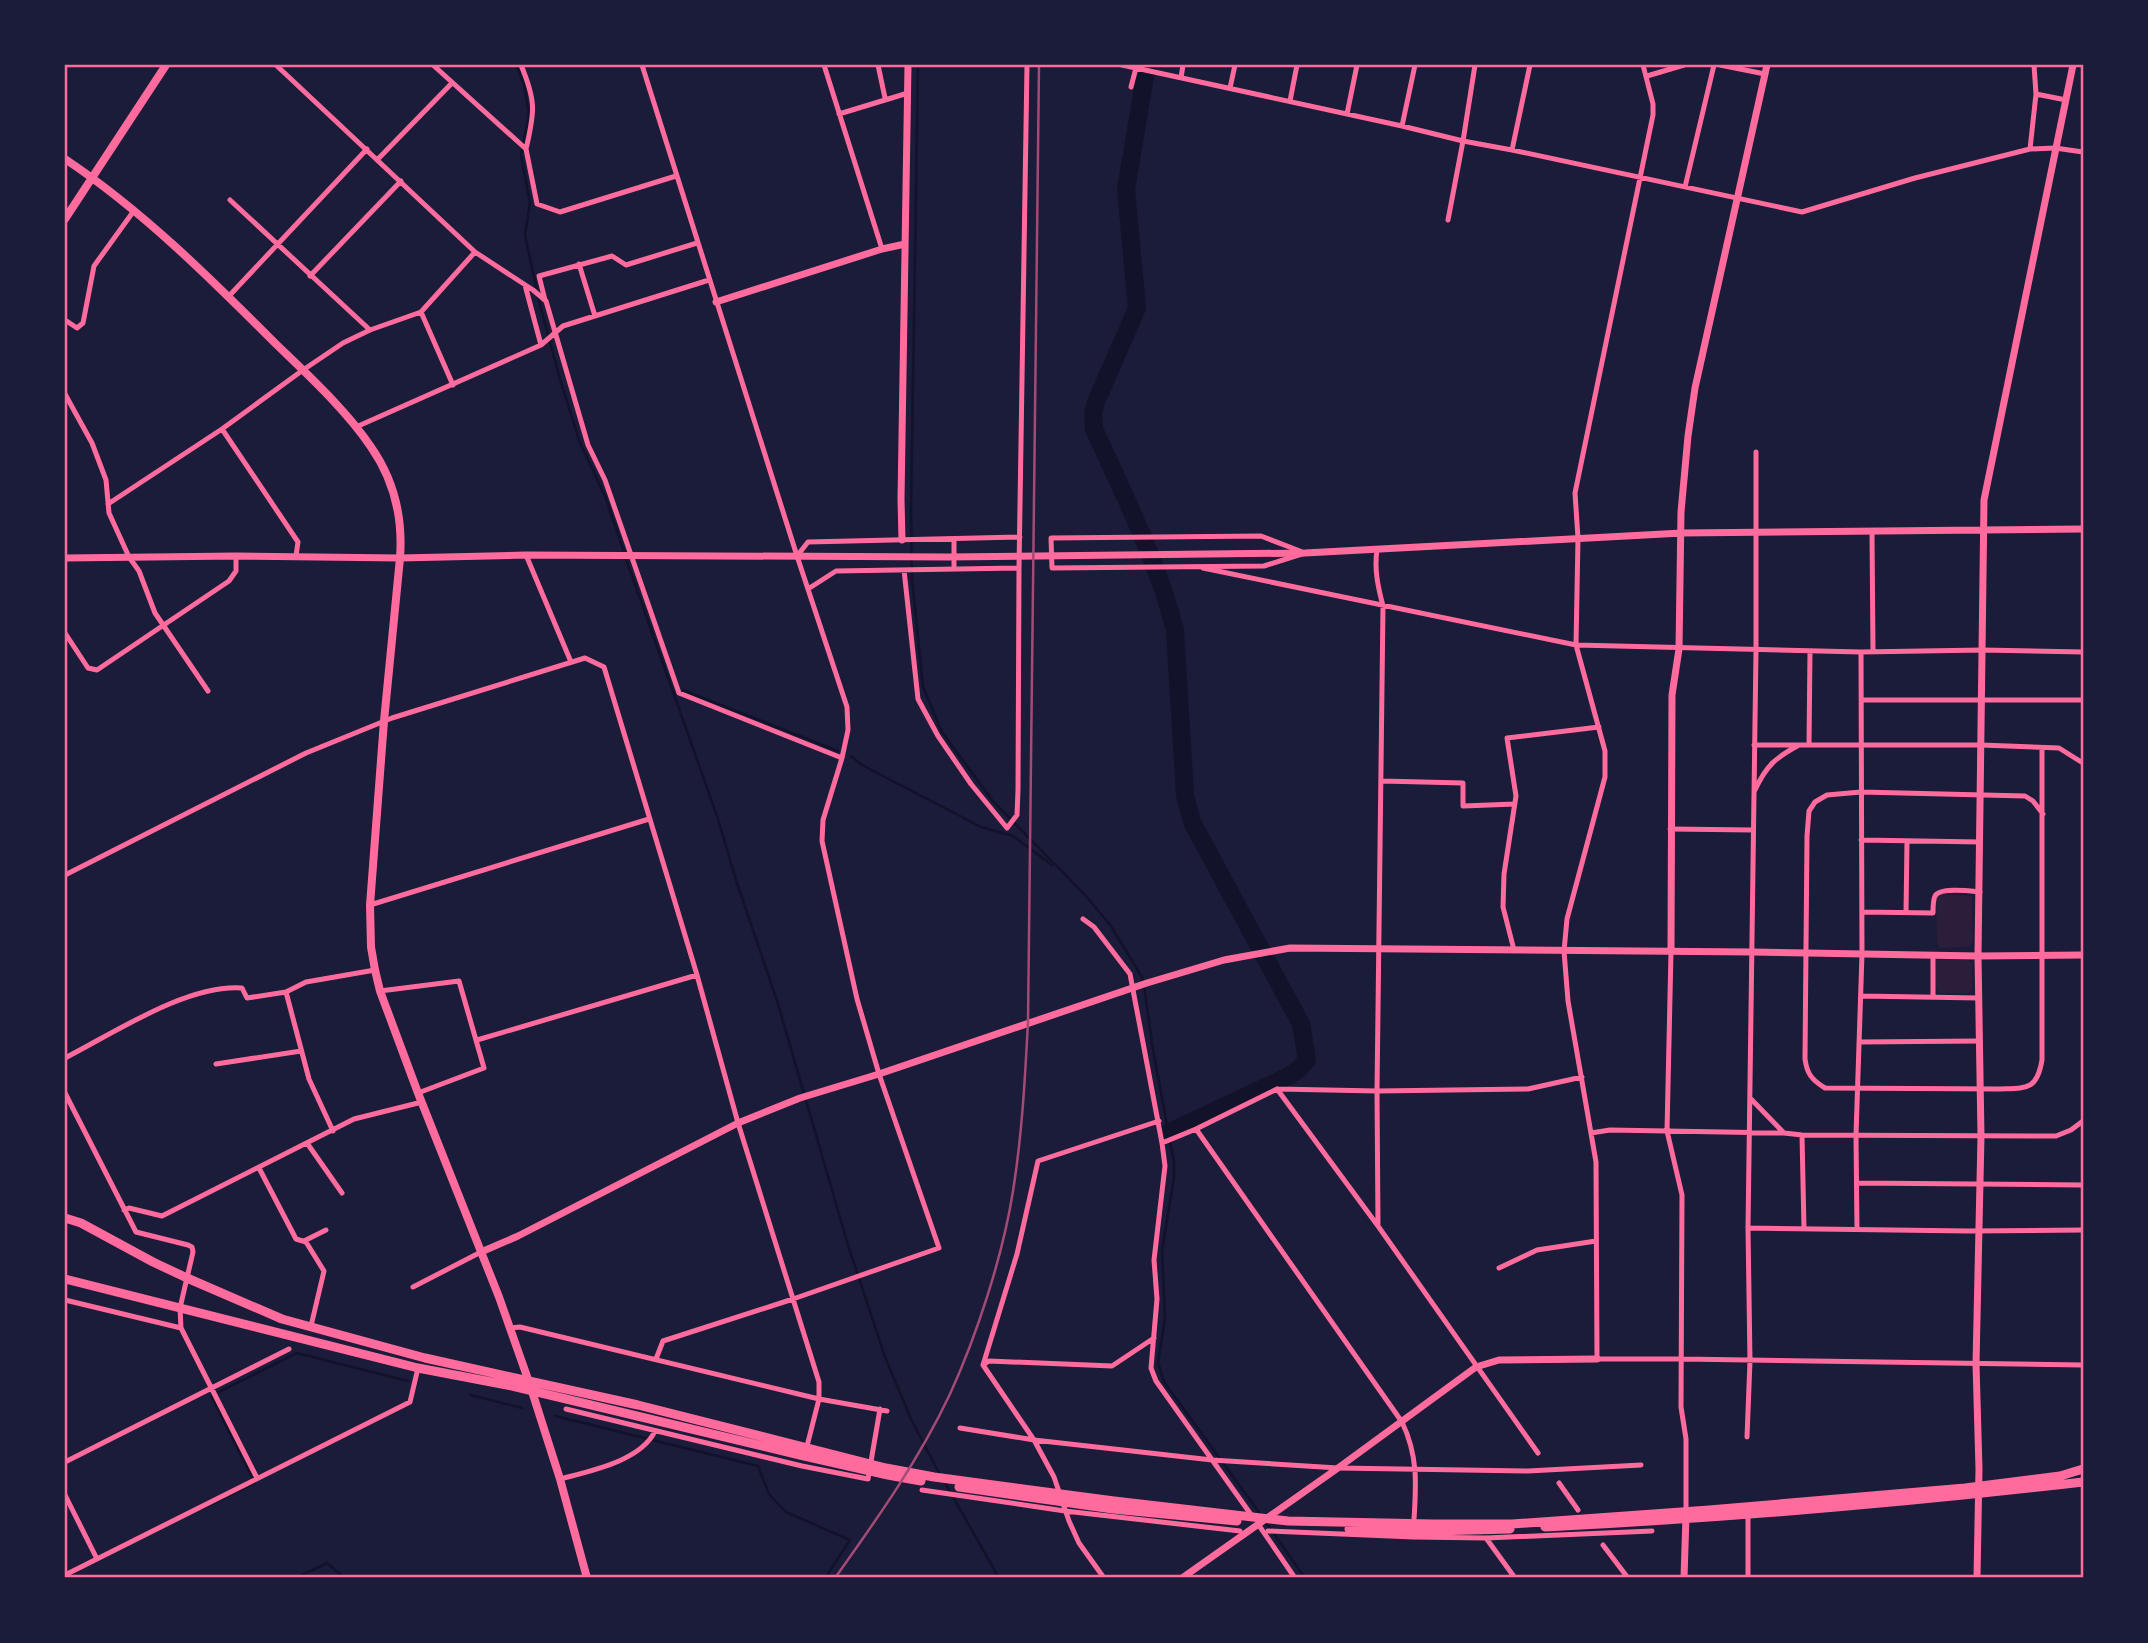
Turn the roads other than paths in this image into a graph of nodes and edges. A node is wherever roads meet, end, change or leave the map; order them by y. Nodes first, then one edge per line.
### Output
1 (166, 65) edge
2 (276, 65) edge
3 (433, 65) edge
4 (521, 65) edge
5 (645, 65) edge
6 (824, 65) edge
7 (878, 65) edge
8 (908, 65) edge
9 (1027, 65) edge
10 (1122, 65) edge
11 (1183, 65) edge
12 (1236, 65) edge
13 (1297, 65) edge
14 (1357, 65) edge
15 (1415, 65) edge
16 (1475, 65) edge
17 (1530, 65) edge
18 (1643, 65) edge
19 (1684, 65) edge
20 (1717, 65) edge
21 (1768, 65) edge
22 (2034, 65) edge
23 (2073, 65) edge
24 (1136, 68) junction
25 (1765, 74) junction
26 (1647, 76) junction
27 (1181, 78) junction
28 (452, 83) junction
29 (1131, 87) dead end
30 (1230, 88) junction
31 (908, 93) junction
32 (2036, 94) junction
33 (885, 98) junction
34 (2066, 100) junction
35 (1290, 101) junction
36 (839, 114) junction
37 (1347, 114) junction
38 (1402, 126) junction
39 (1464, 141) junction
40 (2055, 148) junction
41 (367, 149) junction
42 (526, 149) junction
43 (2029, 149) junction
44 (1512, 150) junction
45 (2083, 152) edge
46 (65, 159) edge
47 (378, 159) junction
48 (677, 176) junction
49 (92, 177) junction
50 (1640, 177) junction
51 (401, 181) junction
52 (1685, 187) junction
53 (1738, 198) junction
54 (230, 200) dead end
55 (134, 212) junction
56 (65, 219) edge
57 (1447, 220) dead end
58 (698, 243) junction
59 (276, 244) junction
60 (905, 244) junction
61 (882, 249) junction
62 (475, 252) junction
63 (579, 264) junction
64 (310, 276) junction
65 (709, 280) junction
66 (525, 285) junction
67 (229, 296) junction
68 (543, 299) junction
69 (716, 302) junction
70 (421, 312) junction
71 (595, 316) junction
72 (65, 320) edge
73 (370, 330) junction
74 (553, 336) junction
75 (543, 343) junction
76 (303, 370) junction
77 (453, 385) junction
78 (65, 394) edge
79 (356, 427) junction
80 (222, 429) junction
81 (1756, 452) dead end
82 (107, 504) junction
83 (1982, 529) junction
84 (2083, 529) edge
85 (1756, 532) junction
86 (1872, 532) junction
87 (1682, 534) junction
88 (1020, 537) junction
89 (954, 538) junction
90 (1577, 538) junction
91 (903, 540) junction
92 (1377, 550) junction
93 (1305, 553) junction
94 (526, 555) junction
95 (632, 555) junction
96 (236, 556) junction
97 (296, 556) junction
98 (797, 556) junction
99 (129, 557) junction
100 (65, 558) edge
101 (400, 558) junction
102 (1019, 568) junction
103 (1203, 568) junction
104 (954, 569) junction
105 (904, 570) junction
106 (808, 589) junction
107 (1383, 606) junction
108 (162, 625) junction
109 (65, 633) edge
110 (1576, 645) junction
111 (1679, 649) junction
112 (1756, 650) junction
113 (1983, 650) junction
114 (1810, 651) junction
115 (1861, 652) junction
116 (1873, 652) junction
117 (2083, 652) edge
118 (571, 662) junction
119 (208, 691) dead end
120 (1861, 700) junction
121 (2083, 700) edge
122 (1982, 701) junction
123 (384, 721) junction
124 (1599, 727) junction
125 (1754, 745) junction
126 (1799, 745) junction
127 (1809, 745) junction
128 (1982, 745) junction
129 (1860, 746) junction
130 (2042, 748) junction
131 (842, 758) junction
132 (2083, 762) edge
133 (1382, 781) junction
134 (1861, 792) junction
135 (1753, 793) junction
136 (1981, 796) junction
137 (1515, 804) junction
138 (2043, 814) junction
139 (649, 818) junction
140 (1670, 829) junction
141 (1753, 830) junction
142 (1861, 840) junction
143 (1907, 841) junction
144 (1980, 842) junction
145 (65, 875) edge
146 (1980, 892) junction
147 (370, 905) junction
148 (1862, 912) junction
149 (1906, 913) junction
150 (1083, 919) dead end
151 (1380, 948) junction
152 (1514, 950) junction
153 (1564, 951) junction
154 (1671, 952) junction
155 (1752, 952) junction
156 (1807, 954) junction
157 (1862, 954) junction
158 (1933, 955) junction
159 (2083, 955) edge
160 (1978, 956) junction
161 (2042, 956) junction
162 (375, 970) junction
163 (697, 975) junction
164 (1136, 986) junction
165 (380, 991) junction
166 (286, 992) junction
167 (1861, 996) junction
168 (1933, 997) junction
169 (1979, 998) junction
170 (477, 1040) junction
171 (1979, 1041) junction
172 (1859, 1042) junction
173 (301, 1051) junction
174 (65, 1058) edge
175 (216, 1064) dead end
176 (879, 1074) junction
177 (1582, 1077) junction
178 (1857, 1088) junction
179 (1980, 1088) junction
180 (1278, 1089) junction
181 (1377, 1091) junction
182 (65, 1093) edge
183 (420, 1097) junction
184 (1751, 1099) junction
185 (1159, 1121) junction
186 (2083, 1121) edge
187 (738, 1123) junction
188 (1196, 1129) junction
189 (333, 1130) junction
190 (1667, 1131) junction
191 (1591, 1133) junction
192 (1751, 1133) junction
193 (1784, 1133) junction
194 (1802, 1135) junction
195 (1856, 1135) junction
196 (1981, 1136) junction
197 (1164, 1142) junction
198 (307, 1143) junction
199 (259, 1168) junction
200 (1857, 1183) junction
201 (1979, 1184) junction
202 (2083, 1185) edge
203 (342, 1193) dead end
204 (124, 1210) junction
205 (65, 1219) edge
206 (1378, 1226) junction
207 (1748, 1228) junction
208 (1804, 1229) junction
209 (326, 1230) dead end
210 (1857, 1230) junction
211 (2083, 1230) edge
212 (1977, 1231) junction
213 (304, 1241) junction
214 (1596, 1241) junction
215 (481, 1252) junction
216 (1499, 1268) dead end
217 (187, 1278) junction
218 (65, 1279) edge
219 (413, 1287) dead end
220 (793, 1299) junction
221 (65, 1300) edge
222 (180, 1308) junction
223 (311, 1326) junction
224 (181, 1328) junction
225 (510, 1328) junction
226 (1154, 1338) junction
227 (289, 1349) dead end
228 (656, 1359) junction
229 (1597, 1359) junction
230 (1682, 1359) junction
231 (1750, 1361) junction
232 (1976, 1364) junction
233 (983, 1365) junction
234 (2083, 1365) edge
235 (1476, 1367) junction
236 (418, 1368) junction
237 (530, 1386) junction
238 (212, 1389) junction
239 (819, 1399) junction
240 (566, 1409) dead end
241 (880, 1409) junction
242 (887, 1411) dead end
243 (1402, 1422) junction
244 (960, 1428) dead end
245 (655, 1431) junction
246 (1747, 1437) dead end
247 (1034, 1440) junction
248 (1538, 1453) dead end
249 (1212, 1460) junction
250 (65, 1462) edge
251 (1641, 1465) dead end
252 (802, 1466) junction
253 (1338, 1468) junction
254 (2083, 1469) edge
255 (1416, 1470) junction
256 (257, 1478) junction
257 (560, 1479) junction
258 (2083, 1482) edge
259 (1559, 1483) dead end
260 (922, 1490) dead end
261 (1979, 1490) junction
262 (65, 1495) edge
263 (1578, 1510) dead end
264 (1748, 1510) junction
265 (1065, 1511) junction
266 (1686, 1516) junction
267 (1258, 1525) junction
268 (1240, 1531) dead end
269 (1268, 1531) dead end
270 (1652, 1531) dead end
271 (1413, 1537) junction
272 (1486, 1538) junction
273 (1603, 1545) dead end
274 (97, 1559) junction
275 (65, 1576) edge
276 (587, 1578) edge
277 (1104, 1578) edge
278 (1182, 1578) edge
279 (1295, 1578) edge
280 (1515, 1578) edge
281 (1628, 1578) edge
282 (1684, 1578) edge
283 (1748, 1578) edge
284 (1977, 1578) edge

1 - 49 main road
2 - 41 street
3 - 28 street
4 - 42 street
5 - 48 street
6 - 36 street
7 - 33 street
8 - 31 street
9 - 88 street
10 - 24 street
11 - 27 street
12 - 30 street
13 - 35 street
14 - 37 street
15 - 38 street
16 - 39 street
17 - 44 street
18 - 26 street
19 - 26 street
20 - 25 street
20 - 52 street
21 - 25 street
22 - 32 street
23 - 34 street
24 - 27 street
24 - 29 street
25 - 53 street
26 - 50 street
27 - 30 street
28 - 42 street
28 - 47 street
30 - 35 street
31 - 33 street
31 - 60 street
32 - 34 street
32 - 43 street
33 - 36 street
34 - 40 street
35 - 37 street
36 - 61 street
37 - 38 street
38 - 39 street
39 - 44 street
39 - 57 street
40 - 43 street
40 - 45 street
40 - 83 street
41 - 47 street
41 - 59 street
42 - 48 street
43 - 53 street
44 - 50 street
46 - 49 main road
47 - 51 street
48 - 58 street
49 - 55 main road
49 - 56 main road
50 - 52 street
50 - 90 street
51 - 62 street
51 - 64 street
52 - 53 street
53 - 87 street
54 - 59 street
55 - 67 main road
55 - 72 street
58 - 63 street
58 - 65 street
59 - 64 street
59 - 67 street
60 - 61 street
60 - 91 street
61 - 69 street
62 - 66 street
62 - 70 street
63 - 68 street
63 - 71 street
64 - 73 street
65 - 69 street
65 - 71 street
66 - 68 street
66 - 75 street
67 - 76 main road
68 - 74 street
69 - 98 street
70 - 73 street
70 - 77 street
71 - 74 street
73 - 76 street
74 - 75 street
74 - 95 street
75 - 77 street
76 - 79 main road
76 - 80 street
77 - 79 street
78 - 82 street
79 - 101 main road
80 - 82 street
80 - 97 street
81 - 85 street
82 - 99 street
83 - 84 street
83 - 86 street
83 - 113 street
85 - 86 street
85 - 87 street
85 - 112 street
86 - 116 street
87 - 90 street
87 - 111 street
88 - 89 street
88 - 102 street
89 - 91 street
89 - 104 street
90 - 92 street
90 - 110 street
91 - 98 street
92 - 93 street
92 - 107 street
93 - 98 street
93 - 103 street
93 - 103 street
94 - 95 street
94 - 101 street
94 - 118 street
95 - 98 street
95 - 131 street
96 - 97 street
96 - 99 street
96 - 108 street
97 - 101 street
98 - 106 street
99 - 100 street
99 - 108 street
101 - 123 main road
102 - 104 street
102 - 105 street
103 - 107 street
104 - 105 street
105 - 106 street
106 - 131 street
107 - 110 street
107 - 133 street
108 - 109 street
108 - 119 street
110 - 111 street
110 - 124 street
111 - 112 street
111 - 140 street
112 - 114 street
112 - 125 street
113 - 116 street
113 - 117 street
113 - 122 street
114 - 115 street
114 - 127 street
115 - 116 street
115 - 120 street
118 - 123 street
118 - 139 street
120 - 122 street
120 - 129 street
121 - 122 street
122 - 128 street
123 - 145 street
123 - 147 main road
124 - 137 street
124 - 153 street
125 - 126 street
125 - 135 street
126 - 127 street
126 - 135 street
127 - 129 street
128 - 129 street
128 - 130 street
128 - 136 street
129 - 134 street
130 - 132 street
130 - 138 street
131 - 176 street
133 - 137 street
133 - 151 street
134 - 136 street
134 - 142 street
134 - 156 street
135 - 141 street
136 - 138 street
136 - 144 street
137 - 152 street
138 - 161 street
139 - 147 street
139 - 163 street
140 - 141 street
140 - 154 street
141 - 155 street
142 - 143 street
142 - 148 street
143 - 144 street
143 - 149 street
144 - 146 street
146 - 149 street
146 - 160 street
147 - 162 main road
148 - 149 street
148 - 157 street
150 - 164 street
151 - 152 street
151 - 164 street
151 - 181 street
152 - 153 street
153 - 154 street
153 - 177 street
154 - 155 street
154 - 190 street
155 - 156 street
155 - 184 street
156 - 157 street
156 - 178 street
157 - 158 street
157 - 167 street
158 - 160 street
158 - 168 street
159 - 161 street
160 - 161 street
160 - 169 street
161 - 179 street
162 - 165 main road
162 - 166 street
163 - 170 street
163 - 187 street
164 - 176 street
164 - 185 street
165 - 170 street
165 - 183 main road
166 - 173 street
166 - 174 street
167 - 168 street
167 - 172 street
168 - 169 street
169 - 171 street
170 - 183 street
171 - 172 street
171 - 179 street
172 - 178 street
173 - 175 street
173 - 189 street
176 - 187 street
176 - 220 street
177 - 181 street
177 - 191 street
178 - 179 street
178 - 195 street
179 - 196 street
180 - 181 street
180 - 188 street
180 - 206 street
181 - 206 street
182 - 204 street
183 - 189 street
183 - 215 main road
184 - 192 street
184 - 193 street
185 - 197 street
185 - 233 street
186 - 196 street
187 - 215 street
187 - 220 street
188 - 197 street
188 - 243 street
189 - 198 street
190 - 191 street
190 - 192 street
190 - 230 street
191 - 214 street
192 - 193 street
192 - 207 street
193 - 194 street
194 - 195 street
194 - 208 street
195 - 196 street
195 - 200 street
196 - 201 street
197 - 226 street
198 - 199 street
198 - 203 street
199 - 204 street
199 - 213 street
200 - 201 street
200 - 210 street
201 - 202 street
201 - 212 street
204 - 217 street
205 - 217 main road
206 - 235 street
207 - 208 street
207 - 231 street
208 - 210 street
209 - 213 street
210 - 212 street
211 - 212 street
212 - 232 street
213 - 223 street
214 - 216 street
214 - 229 street
215 - 219 street
215 - 225 main road
217 - 222 street
217 - 223 main road
218 - 222 main road
220 - 228 street
220 - 239 street
221 - 224 street
222 - 224 street
222 - 236 main road
223 - 237 main road
224 - 238 street
225 - 228 street
225 - 237 main road
226 - 233 street
226 - 249 street
227 - 238 street
228 - 239 street
229 - 230 street
229 - 235 street
230 - 231 street
230 - 266 street
231 - 232 street
231 - 246 street
232 - 234 street
232 - 261 street
233 - 247 street
235 - 243 street
235 - 248 street
236 - 237 main road
236 - 256 street
237 - 257 main road
237 - 266 main road
238 - 250 street
238 - 256 street
239 - 241 street
239 - 252 street
240 - 245 street
241 - 242 street
241 - 252 street
243 - 253 street
243 - 255 street
244 - 247 street
245 - 252 street
245 - 257 street
247 - 249 street
247 - 265 street
249 - 253 street
249 - 267 street
251 - 255 street
253 - 255 street
253 - 267 street
254 - 261 main road
255 - 271 street
256 - 274 street
257 - 276 main road
258 - 261 main road
259 - 263 street
260 - 265 street
261 - 264 main road
261 - 284 street
262 - 274 street
264 - 266 main road
264 - 283 street
265 - 268 street
265 - 277 street
266 - 282 street
267 - 278 street
267 - 279 street
269 - 271 street
270 - 272 street
271 - 272 street
272 - 280 street
273 - 281 street
274 - 275 street

